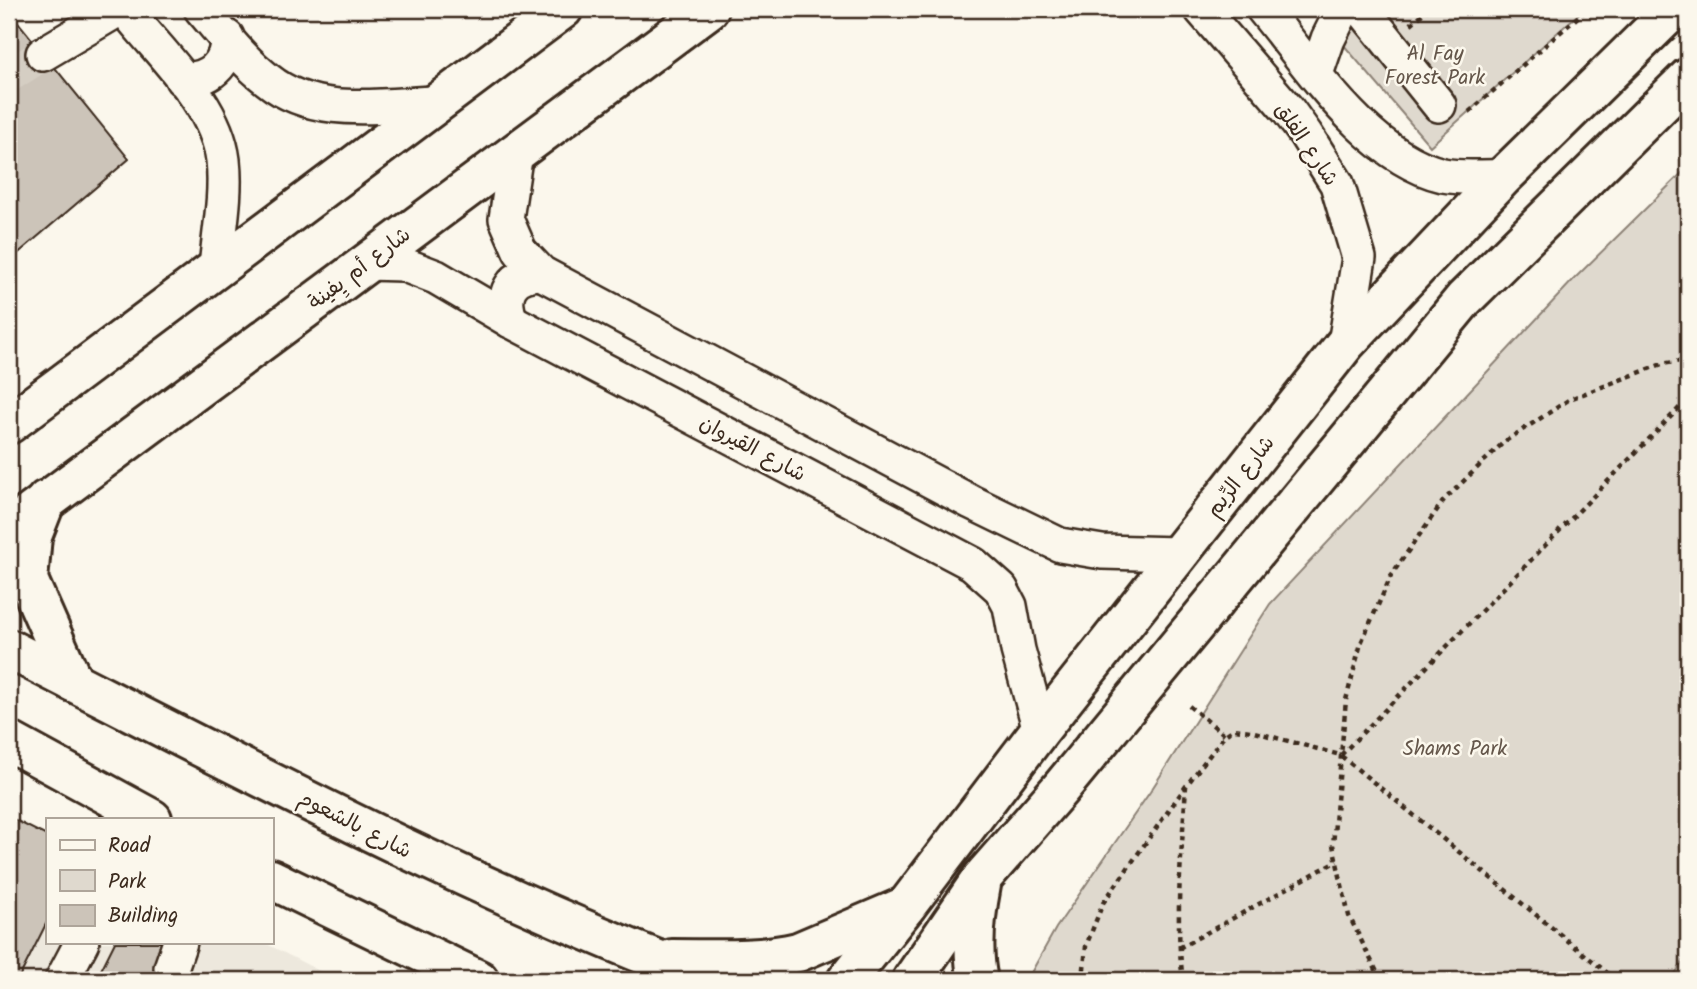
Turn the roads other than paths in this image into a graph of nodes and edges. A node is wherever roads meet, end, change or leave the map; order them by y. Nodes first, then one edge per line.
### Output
1 (119, 9) edge
2 (125, 9) edge
3 (201, 9) edge
4 (563, 9) edge
5 (709, 9) edge
6 (1201, 9) edge
7 (1263, 9) edge
8 (1343, 9) edge
9 (1362, 9) edge
10 (1674, 9) edge
11 (227, 37) junction
12 (43, 54) tunnel mouth
13 (1316, 74) junction
14 (1688, 78) edge
15 (182, 79) junction
16 (436, 103) junction
17 (1343, 106) junction
18 (1452, 110) road end
19 (1306, 135) junction
20 (516, 152) junction
21 (1503, 177) junction
22 (366, 263) junction
23 (216, 268) junction
24 (541, 273) junction
25 (511, 321) junction
26 (1345, 344) junction
27 (9, 424) edge
28 (46, 500) junction
29 (971, 502) junction
30 (9, 529) edge
31 (941, 548) junction
32 (1178, 554) junction
33 (9, 649) edge
34 (73, 682) junction
35 (1040, 730) junction
36 (9, 741) edge
37 (149, 818) edge
38 (982, 878) junction
39 (273, 880) edge
40 (908, 905) junction
41 (81, 944) edge
42 (652, 959) junction
43 (62, 980) edge
44 (479, 980) edge
45 (709, 980) edge
46 (847, 980) edge
47 (912, 980) edge
48 (978, 980) edge

1 - 12 street
2 - 15 street
3 - 11 street
4 - 16 main road
5 - 20 main road, شارع أم يِفينة
6 - 19 street, شارع الفلق
7 - 13 street
8 - 13 street
9 - 18 street
10 - 21 main road, شارع الرِّيم
11 - 15 street
11 - 16 street
13 - 17 street
14 - 38 main road
15 - 23 street
16 - 23 main road
17 - 19 street
17 - 21 street
19 - 26 street, شارع الفلق
20 - 22 main road, شارع أم يِفينة
20 - 24 street
21 - 26 main road, شارع الرِّيم
22 - 25 street, شارع القيروان
22 - 28 main road, شارع أم يِفينة
23 - 27 main road
24 - 25 street
24 - 29 street
25 - 31 street, شارع القيروان
26 - 32 main road, شارع الرِّيم
28 - 30 main road, شارع أم يِفينة
28 - 34 main road
29 - 31 street
29 - 32 street
31 - 35 street, شارع القيروان
32 - 35 main road, شارع الرِّيم
33 - 34 main road, شارع بالشعوم
34 - 42 main road, شارع بالشعوم
35 - 40 main road, شارع الرِّيم
36 - 37 main road
38 - 47 main road
38 - 48 main road
39 - 44 main road
40 - 42 main road
40 - 46 main road, شارع الرِّيم
41 - 43 street
42 - 45 main road, شارع بالشعوم

